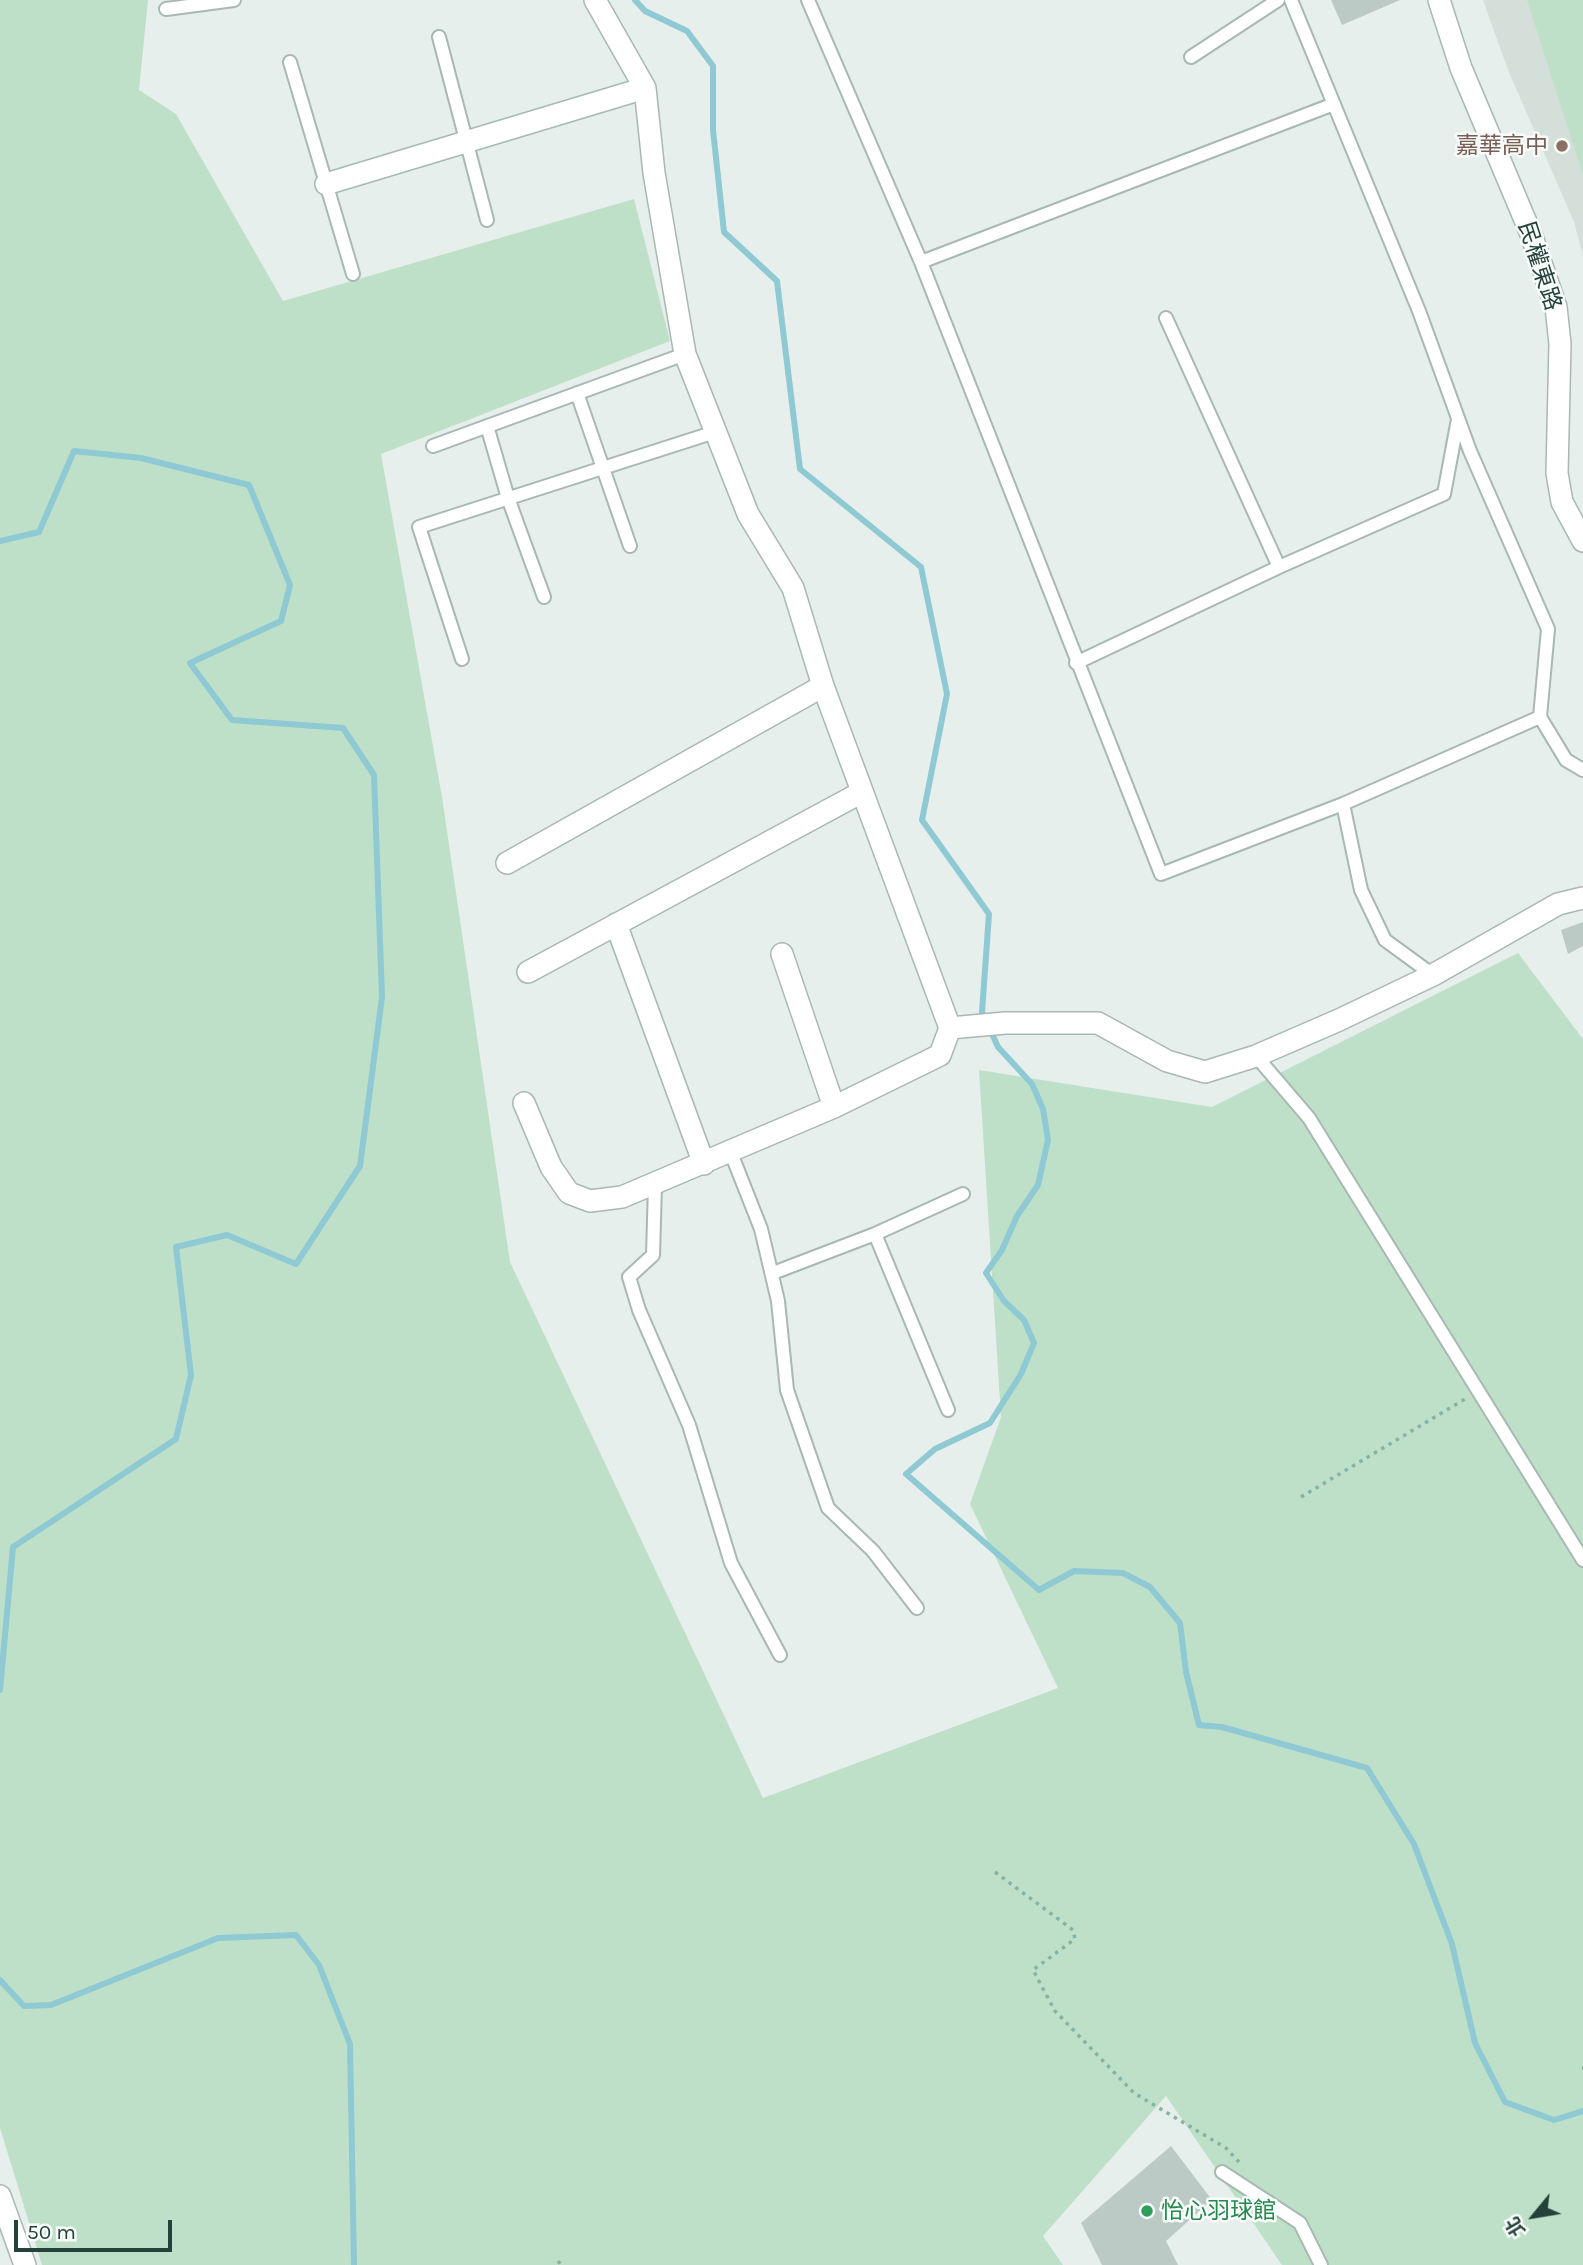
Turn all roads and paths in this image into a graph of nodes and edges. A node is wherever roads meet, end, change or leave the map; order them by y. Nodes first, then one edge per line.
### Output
1 (234, 0) edge
2 (595, 0) edge
3 (808, 0) edge
4 (1278, 0) edge
5 (1291, 0) edge
6 (1439, 0) edge
7 (166, 9) dead end
8 (439, 37) dead end
9 (1191, 57) dead end
10 (290, 62) dead end
11 (645, 88) junction
12 (1334, 104) junction
13 (464, 142) junction
14 (326, 184) junction
15 (487, 220) dead end
16 (921, 262) junction
17 (353, 274) dead end
18 (1166, 318) dead end
19 (685, 354) junction
20 (577, 393) junction
21 (1458, 419) junction
22 (487, 426) junction
23 (715, 432) junction
24 (433, 446) dead end
25 (603, 468) junction
26 (508, 498) junction
27 (1583, 541) edge
28 (630, 546) dead end
29 (1279, 567) junction
30 (544, 597) dead end
31 (462, 659) dead end
32 (1076, 663) junction
33 (823, 686) junction
34 (1540, 717) junction
35 (1583, 770) edge
36 (862, 792) junction
37 (1343, 804) junction
38 (507, 863) dead end
39 (1583, 898) edge
40 (616, 924) junction
41 (782, 954) dead end
42 (528, 972) dead end
43 (1433, 975) junction
44 (950, 1028) junction
45 (1256, 1056) junction
46 (524, 1103) dead end
47 (834, 1107) junction
48 (731, 1153) junction
49 (704, 1164) junction
50 (655, 1185) junction
51 (963, 1194) dead end
52 (875, 1234) junction
53 (773, 1273) junction
54 (1478, 1391) junction
55 (948, 1410) dead end
56 (1301, 1497) dead end
57 (1583, 1560) edge
58 (917, 1608) dead end
59 (780, 1655) dead end
60 (995, 1872) dead end
61 (1244, 2167) dead end
62 (1222, 2172) dead end
63 (1, 2200) edge
64 (25, 2265) edge
65 (1321, 2265) edge

1 - 7 lane
2 - 11 street
3 - 16 lane
4 - 9 lane
5 - 12 lane
6 - 27 street, 民權東路
8 - 13 lane
10 - 14 lane
11 - 13 street
11 - 19 street
12 - 16 lane
12 - 21 lane
13 - 14 street
13 - 15 lane
14 - 17 lane
16 - 32 lane
18 - 29 lane
19 - 20 lane
19 - 23 street
20 - 22 lane
20 - 25 lane
21 - 29 lane
21 - 34 lane
22 - 24 lane
22 - 26 lane
23 - 25 lane
23 - 33 street
25 - 26 lane
25 - 28 lane
26 - 30 lane
26 - 31 lane
29 - 32 lane
32 - 37 lane
33 - 36 street
33 - 38 street
34 - 35 lane
34 - 37 lane
36 - 40 street
36 - 44 street
37 - 43 lane
39 - 43 street
40 - 42 street
40 - 49 street
41 - 47 street
43 - 45 street
44 - 45 street
44 - 47 street
45 - 54 lane
46 - 50 street
47 - 48 street
48 - 49 street
48 - 53 lane
49 - 50 street
50 - 59 lane
51 - 52 lane
52 - 53 lane
52 - 55 lane
53 - 58 lane
54 - 56 path
54 - 57 lane
60 - 61 path
62 - 65 lane
63 - 64 street

